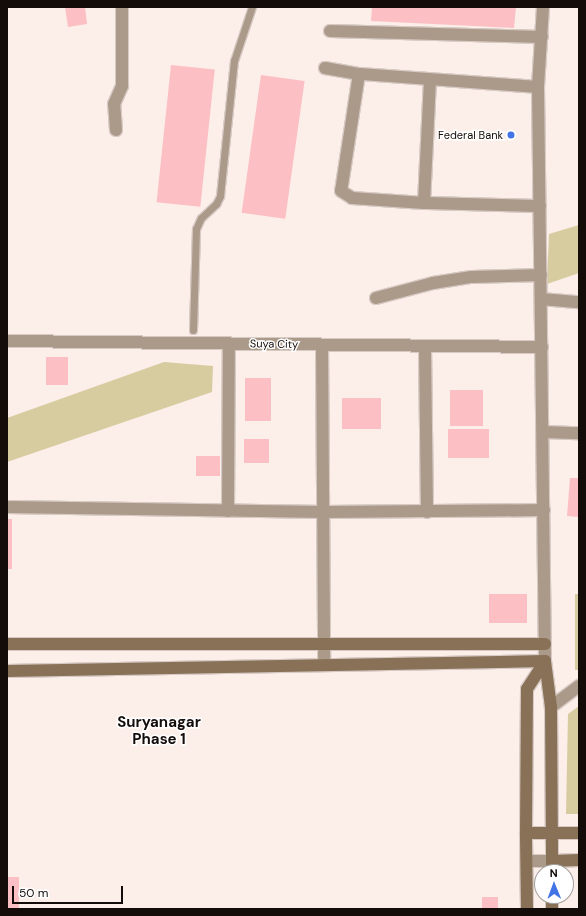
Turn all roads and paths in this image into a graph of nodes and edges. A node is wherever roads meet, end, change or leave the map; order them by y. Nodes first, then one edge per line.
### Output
1 (122, 7) edge
2 (252, 7) edge
3 (543, 7) edge
4 (330, 31) dead end
5 (542, 37) junction
6 (325, 68) dead end
7 (359, 74) junction
8 (430, 79) junction
9 (538, 87) junction
10 (116, 130) dead end
11 (424, 203) junction
12 (540, 206) junction
13 (541, 275) junction
14 (376, 298) dead end
15 (541, 299) junction
16 (579, 302) edge
17 (192, 330) dead end
18 (7, 341) edge
19 (229, 344) junction
20 (322, 345) junction
21 (425, 347) junction
22 (542, 347) junction
23 (543, 432) junction
24 (579, 433) edge
25 (7, 507) edge
26 (544, 510) junction
27 (228, 511) junction
28 (324, 512) junction
29 (426, 512) junction
30 (7, 644) edge
31 (325, 644) junction
32 (545, 644) junction
33 (545, 661) junction
34 (324, 665) junction
35 (7, 671) edge
36 (579, 686) edge
37 (551, 707) junction
38 (526, 833) junction
39 (552, 833) junction
40 (579, 833) edge
41 (579, 860) edge
42 (527, 861) junction
43 (542, 864) edge
44 (552, 864) edge
45 (561, 864) edge
46 (527, 909) edge

1 - 10 street
2 - 17 lane
3 - 5 street
4 - 5 street
5 - 9 street
6 - 7 street
7 - 8 street
7 - 11 street
8 - 9 street
8 - 11 street
9 - 12 street
11 - 12 street
12 - 13 street
13 - 14 street
13 - 15 street
15 - 16 street
15 - 22 street
18 - 19 street, Suya City
19 - 20 street, Suya City
19 - 27 street
20 - 21 street, Suya City
20 - 28 street
21 - 22 street, Suya City
21 - 29 street
22 - 23 street
23 - 24 street
23 - 26 street
25 - 27 street
26 - 29 street
26 - 32 street
27 - 28 street
28 - 29 street
28 - 31 street
30 - 31 street
31 - 32 street
31 - 34 street
32 - 33 street
33 - 34 street
33 - 37 street
33 - 38 street
34 - 35 street
36 - 37 street
37 - 39 street
38 - 39 street
38 - 42 street
39 - 40 street
39 - 44 street
41 - 45 street
42 - 43 street
42 - 46 street

